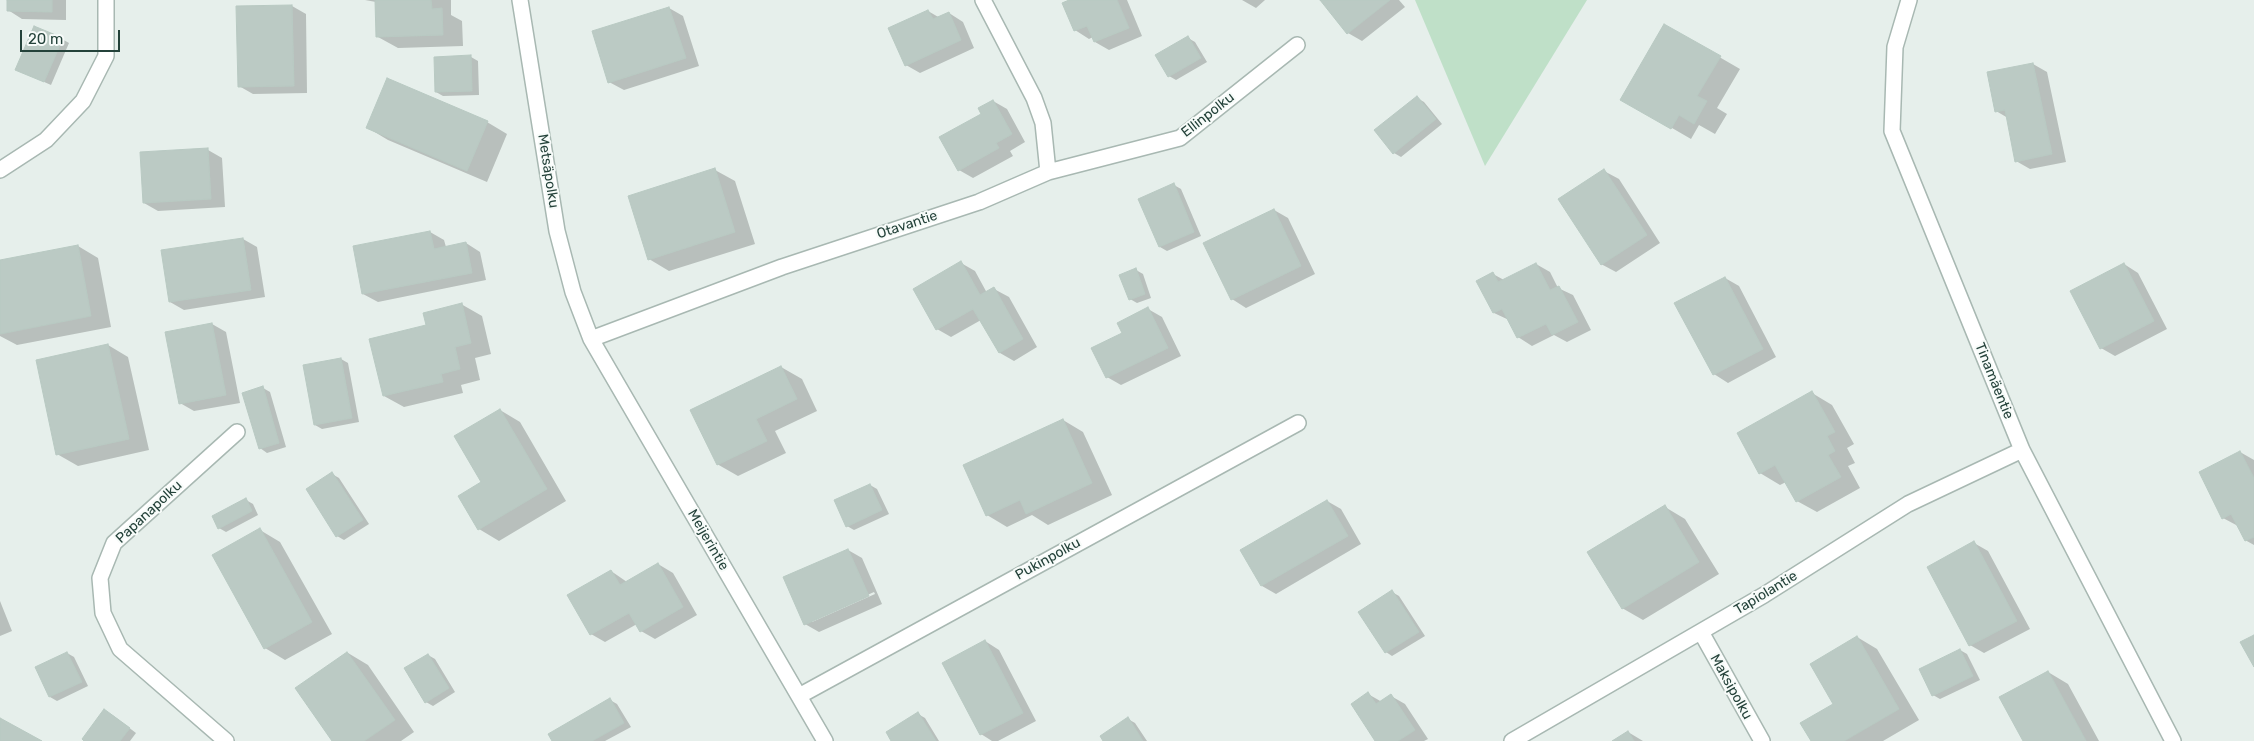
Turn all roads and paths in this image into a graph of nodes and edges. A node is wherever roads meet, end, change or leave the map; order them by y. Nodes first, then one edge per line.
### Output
1 (106, 0) edge
2 (520, 0) edge
3 (983, 0) edge
4 (1909, 0) edge
5 (1297, 45) dead end
6 (0, 170) edge
7 (1048, 172) junction
8 (591, 339) junction
9 (1298, 423) dead end
10 (237, 432) dead end
11 (2022, 450) junction
12 (1700, 632) junction
13 (799, 696) junction
14 (226, 741) edge
15 (825, 741) edge
16 (1512, 741) edge
17 (1762, 741) edge
18 (2173, 741) edge

1 - 6 street
2 - 8 street, Metsäpolku
3 - 7 street
4 - 11 street, Tinamäentie
5 - 7 street, Ellinpolku
7 - 8 street, Otavantie
8 - 13 street, Meijerintie
9 - 13 street, Pukinpolku
10 - 14 street, Papanapolku
11 - 12 street, Tapiolantie
11 - 18 street, Tinamäentie
12 - 16 street, Tapiolantie
12 - 17 street, Maksipolku
13 - 15 street, Meijerintie

